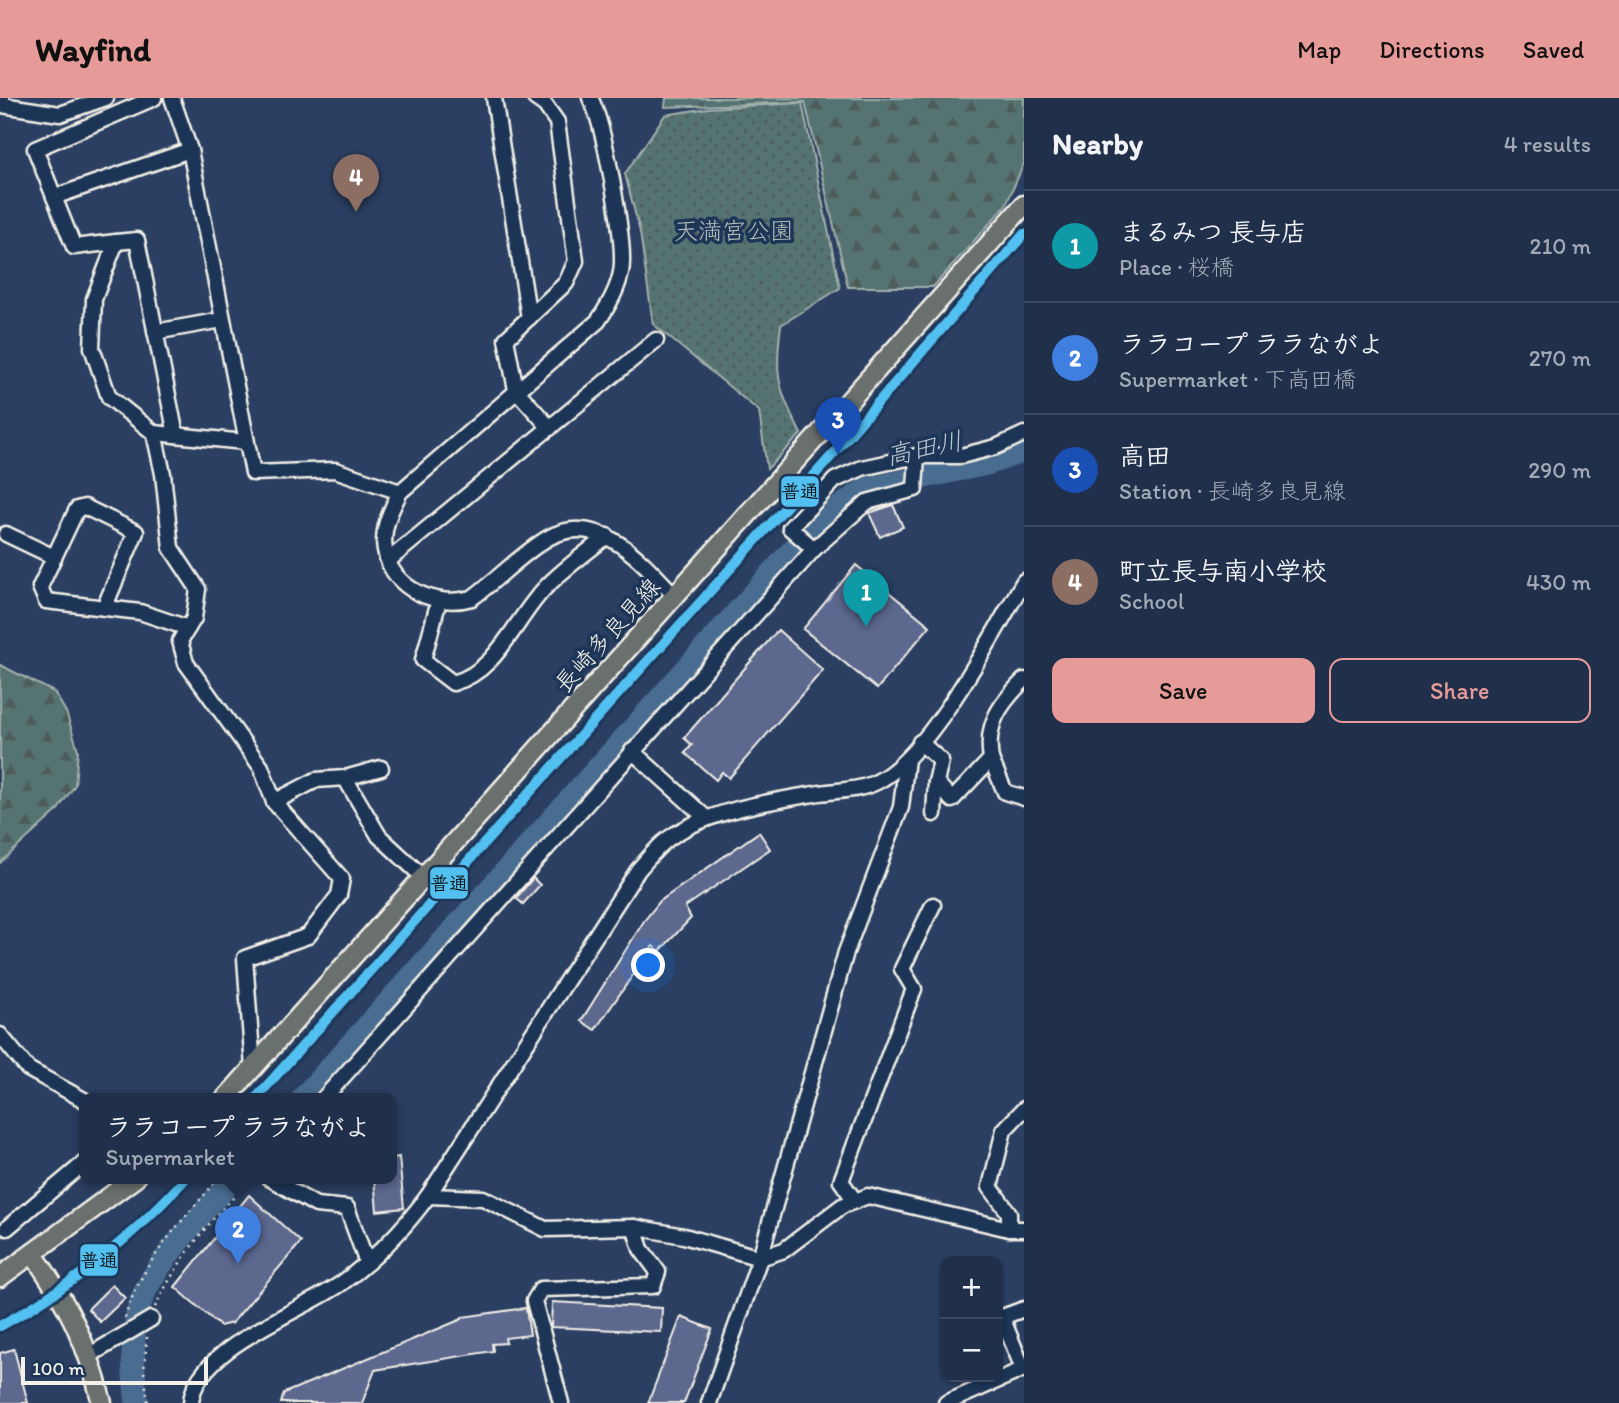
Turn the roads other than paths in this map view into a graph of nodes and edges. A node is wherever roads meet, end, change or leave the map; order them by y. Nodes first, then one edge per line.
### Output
1 (2, 98) edge
2 (106, 98) edge
3 (154, 98) edge
4 (172, 98) edge
5 (494, 98) edge
6 (535, 98) edge
7 (590, 98) edge
8 (190, 150) junction
9 (54, 197) junction
10 (1024, 205) edge
11 (116, 242) junction
12 (529, 318) junction
13 (222, 320) junction
14 (155, 332) junction
15 (656, 341) dead end
16 (516, 390) junction
17 (550, 428) junction
18 (154, 433) junction
19 (1024, 434) edge
20 (176, 435) junction
21 (245, 442) junction
22 (917, 456) junction
23 (400, 492) junction
24 (6, 534) dead end
25 (607, 536) junction
26 (814, 549) junction
27 (54, 557) junction
28 (388, 561) junction
29 (1022, 589) edge
30 (675, 596) junction
31 (439, 600) junction
32 (105, 607) junction
33 (188, 628) junction
34 (1024, 680) edge
35 (920, 742) junction
36 (632, 751) junction
37 (907, 759) junction
38 (991, 759) junction
39 (381, 768) dead end
40 (345, 778) junction
41 (936, 782) junction
42 (1024, 798) edge
43 (274, 802) junction
44 (934, 814) dead end
45 (706, 818) junction
46 (424, 877) junction
47 (933, 905) dead end
48 (0, 1035) edge
49 (253, 1068) junction
50 (230, 1093) edge
51 (328, 1093) edge
52 (79, 1097) edge
53 (1024, 1109) edge
54 (79, 1167) edge
55 (127, 1184) edge
56 (276, 1184) edge
57 (428, 1196) junction
58 (849, 1203) junction
59 (634, 1227) junction
60 (7, 1228) dead end
61 (1016, 1229) edge
62 (33, 1254) junction
63 (760, 1258) junction
64 (367, 1263) junction
65 (0, 1277) edge
66 (1024, 1309) edge
67 (150, 1319) road end
68 (90, 1355) junction
69 (1023, 1369) edge
70 (102, 1403) edge
71 (191, 1403) edge
72 (561, 1403) edge
73 (709, 1403) edge
74 (946, 1403) edge

1 - 2 street
3 - 9 street
4 - 8 street
5 - 12 street
6 - 12 street
7 - 16 street
8 - 9 street
8 - 13 street
9 - 11 street
10 - 30 main road, 長崎多良見線
11 - 14 street
11 - 18 street
12 - 16 street
13 - 14 street
13 - 21 street
14 - 20 street
15 - 17 street
16 - 17 street
16 - 23 street
17 - 28 street
18 - 20 street
18 - 33 street
19 - 22 street
20 - 21 street
21 - 23 street
22 - 26 street
22 - 26 street
23 - 28 street
24 - 27 street
25 - 30 street
25 - 31 street
25 - 31 street
26 - 36 street
27 - 32 street
27 - 32 street
28 - 31 street
29 - 35 street
30 - 46 main road, 長崎多良見線
32 - 33 street
33 - 43 street
34 - 38 street
35 - 37 street
35 - 41 street
36 - 45 street
36 - 51 street
37 - 45 street
37 - 63 street
38 - 41 street
38 - 42 street
39 - 40 street
40 - 43 street
40 - 46 street
41 - 44 street
43 - 49 street
45 - 57 street
46 - 49 main road, 長崎多良見線
47 - 58 street
48 - 52 street
49 - 50 main road, 長崎多良見線
53 - 61 street
54 - 60 street
55 - 62 main road
56 - 64 street
57 - 59 street
57 - 64 street
58 - 61 street
58 - 63 street
59 - 63 street
59 - 72 street
62 - 65 main road
62 - 68 main road
63 - 73 street
64 - 71 street
66 - 69 street
67 - 68 street
68 - 70 main road
69 - 74 street

